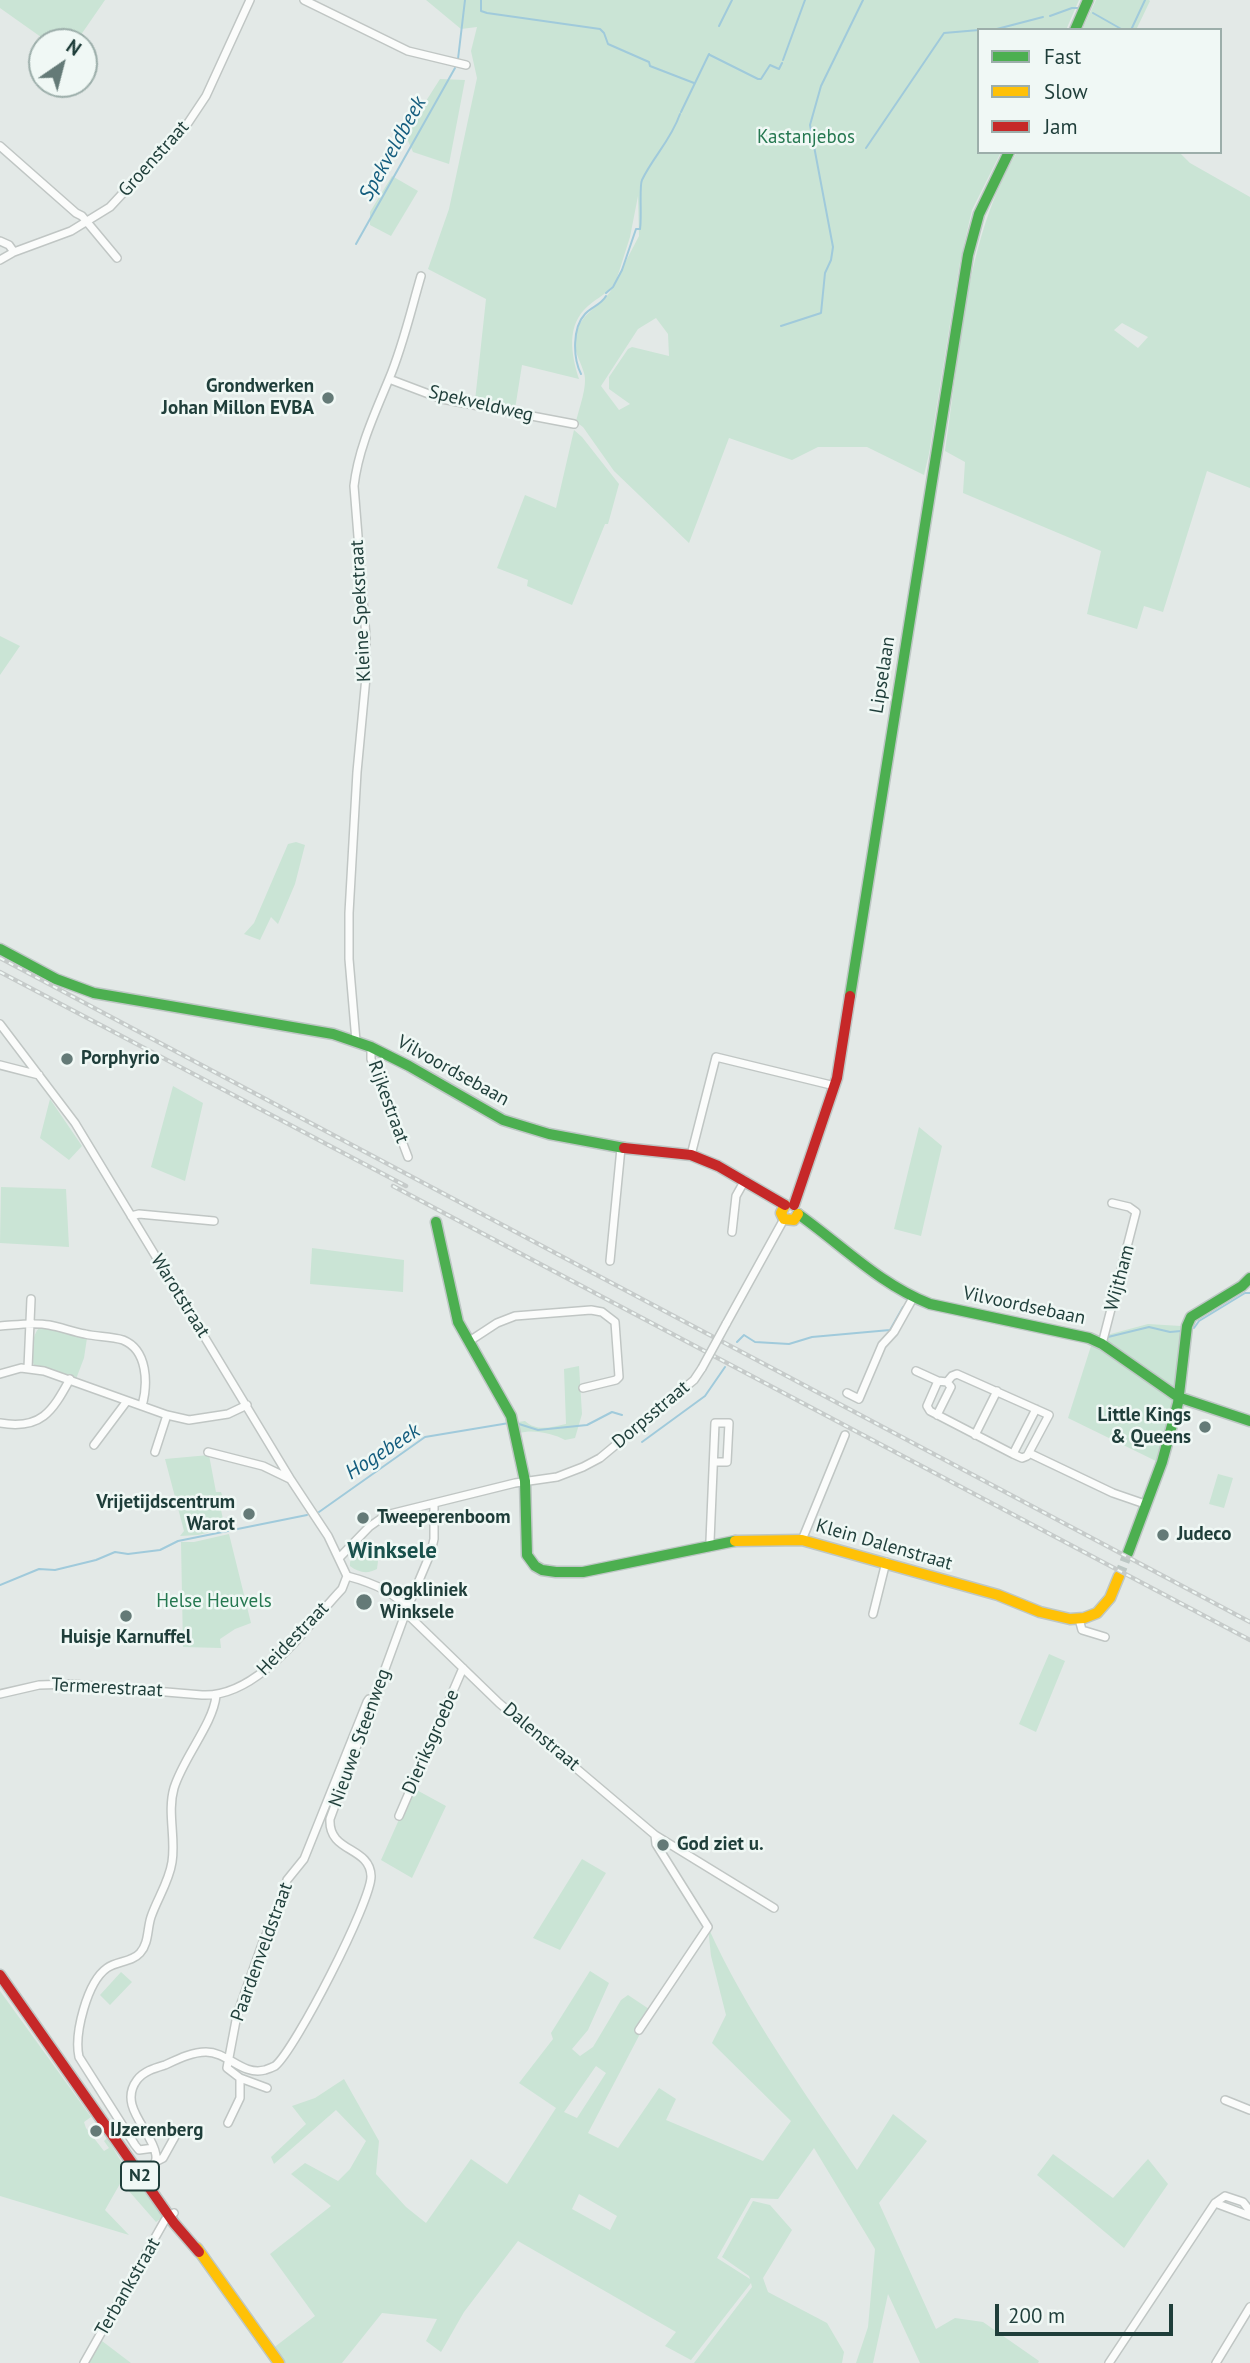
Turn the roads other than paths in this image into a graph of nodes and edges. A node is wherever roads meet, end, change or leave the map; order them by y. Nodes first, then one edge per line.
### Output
1 (250, 0) edge
2 (304, 0) edge
3 (1088, 0) edge
4 (1076, 28) edge
5 (466, 65) dead end
6 (0, 146) edge
7 (1008, 154) edge
8 (76, 213) junction
9 (86, 222) junction
10 (78, 227) junction
11 (0, 241) edge
12 (14, 252) junction
13 (117, 258) dead end
14 (0, 260) edge
15 (421, 276) dead end
16 (389, 379) junction
17 (574, 424) dead end
18 (0, 949) edge
19 (0, 1024) edge
20 (356, 1041) junction
21 (371, 1047) junction
22 (0, 1065) edge
23 (39, 1075) junction
24 (835, 1086) junction
25 (621, 1148) junction
26 (691, 1155) junction
27 (408, 1157) dead end
28 (745, 1180) junction
29 (1112, 1203) dead end
30 (793, 1208) junction
31 (131, 1216) junction
32 (784, 1219) joint
33 (214, 1221) dead end
34 (436, 1222) dead end
35 (732, 1232) dead end
36 (610, 1261) dead end
37 (1250, 1278) edge
38 (31, 1298) dead end
39 (913, 1298) junction
40 (31, 1325) junction
41 (0, 1326) edge
42 (468, 1342) junction
43 (1102, 1343) junction
44 (29, 1368) junction
45 (916, 1371) dead end
46 (0, 1374) edge
47 (70, 1379) junction
48 (938, 1381) junction
49 (947, 1382) junction
50 (583, 1388) dead end
51 (997, 1391) junction
52 (847, 1394) dead end
53 (1178, 1397) junction
54 (127, 1401) junction
55 (247, 1405) junction
56 (142, 1406) junction
57 (1037, 1409) junction
58 (167, 1415) junction
59 (937, 1415) junction
60 (1250, 1421) edge
61 (0, 1423) edge
62 (845, 1435) dead end
63 (975, 1435) junction
64 (94, 1445) dead end
65 (155, 1452) dead end
66 (208, 1452) dead end
67 (1029, 1453) junction
68 (1013, 1454) junction
69 (713, 1462) junction
70 (291, 1480) junction
71 (525, 1481) junction
72 (434, 1504) junction
73 (1145, 1504) junction
74 (802, 1540) junction
75 (711, 1544) junction
76 (1128, 1553) tunnel mouth
77 (340, 1558) junction
78 (886, 1562) junction
79 (347, 1576) junction
80 (1119, 1576) tunnel mouth
81 (406, 1610) junction
82 (873, 1615) dead end
83 (1079, 1619) junction
84 (1105, 1637) dead end
85 (463, 1668) junction
86 (0, 1694) edge
87 (216, 1696) junction
88 (374, 1700) junction
89 (399, 1816) dead end
90 (655, 1835) junction
91 (774, 1909) dead end
92 (0, 1975) edge
93 (639, 2030) dead end
94 (227, 2059) junction
95 (240, 2078) junction
96 (267, 2088) dead end
97 (1225, 2100) dead end
98 (1250, 2110) edge
99 (228, 2123) dead end
100 (178, 2131) dead end
101 (154, 2148) junction
102 (155, 2162) junction
103 (145, 2178) junction
104 (1215, 2203) junction
105 (1250, 2211) edge
106 (172, 2215) junction
107 (1250, 2216) edge
108 (1250, 2307) edge
109 (84, 2363) edge
110 (279, 2363) edge
111 (1109, 2363) edge
112 (1216, 2363) edge

1 - 9 street, Groenstraat
2 - 5 street
3 - 4 street
6 - 8 street
7 - 24 street, Lipselaan
8 - 9 street
8 - 10 street
9 - 10 street, Groenstraat
9 - 13 street
10 - 12 street, Groenstraat
11 - 12 street
12 - 14 street, Groenstraat
15 - 16 street, Kleine Spekstraat
16 - 17 street, Spekveldweg
16 - 20 street, Kleine Spekstraat
18 - 20 street, Vilvoordsebaan
19 - 23 street, Warotstraat
20 - 21 street, Vilvoordsebaan
21 - 25 street, Vilvoordsebaan
21 - 27 street, Rijkestraat
22 - 23 street
23 - 31 street, Warotstraat
24 - 26 street
24 - 30 street, Lipselaan
25 - 26 street, Vilvoordsebaan
25 - 36 street
26 - 28 street, Vilvoordsebaan
28 - 30 street, Vilvoordsebaan
28 - 35 street
29 - 43 street, Wijtham
30 - 32 street
30 - 39 street, Vilvoordsebaan
31 - 33 street
31 - 55 street, Warotstraat
32 - 71 street, Dorpsstraat, bridge
34 - 42 street, Klein Dalenstraat
37 - 53 street
38 - 40 street
39 - 43 street, Vilvoordsebaan
39 - 52 street
40 - 41 street
40 - 44 street
40 - 56 street
42 - 50 street
42 - 71 street, Klein Dalenstraat
43 - 53 street, Vilvoordsebaan
44 - 46 street
44 - 47 street
45 - 48 street
47 - 54 street
47 - 61 street
48 - 49 street
48 - 59 street
49 - 51 street
49 - 59 street
51 - 57 street
51 - 63 street
53 - 60 street, Vilvoordsebaan
53 - 73 street
54 - 56 street
54 - 64 street
55 - 58 street
55 - 70 street, Warotstraat
56 - 58 street
57 - 67 street
57 - 68 street
58 - 65 street
59 - 63 street
62 - 74 street
63 - 68 street
66 - 70 street
67 - 68 street
67 - 73 street
69 - 69 street
69 - 75 street
70 - 77 street, Warotstraat
71 - 72 street, Dorpsstraat
71 - 75 street, Klein Dalenstraat
72 - 77 street, Dorpsstraat
72 - 81 street
73 - 76 street
74 - 75 street, Klein Dalenstraat
74 - 78 street, Klein Dalenstraat
77 - 79 street, Warotstraat
78 - 82 street
78 - 83 street, Klein Dalenstraat
79 - 81 street, Dalenstraat
79 - 87 street, Heidestraat
80 - 83 street
81 - 85 street, Dalenstraat
81 - 88 street, Nieuwe Steenweg
83 - 84 street
85 - 89 street, Dieriksgroebe
85 - 90 street, Dalenstraat
86 - 87 street, Termerestraat
87 - 101 street
88 - 94 street, Paardenveldstraat
88 - 94 street, Nieuwe Steenweg
90 - 91 street
90 - 93 street, Dalenstraat
92 - 103 street, N2
94 - 95 street
94 - 101 street, Nieuwe Steenweg
95 - 96 street
95 - 99 street
97 - 98 street
100 - 102 street
101 - 102 street, Nieuwe Steenweg
102 - 103 street
103 - 106 street, N2
104 - 105 street
104 - 107 street
104 - 111 street
106 - 109 street, Terbankstraat
106 - 110 street, N2
108 - 112 street

